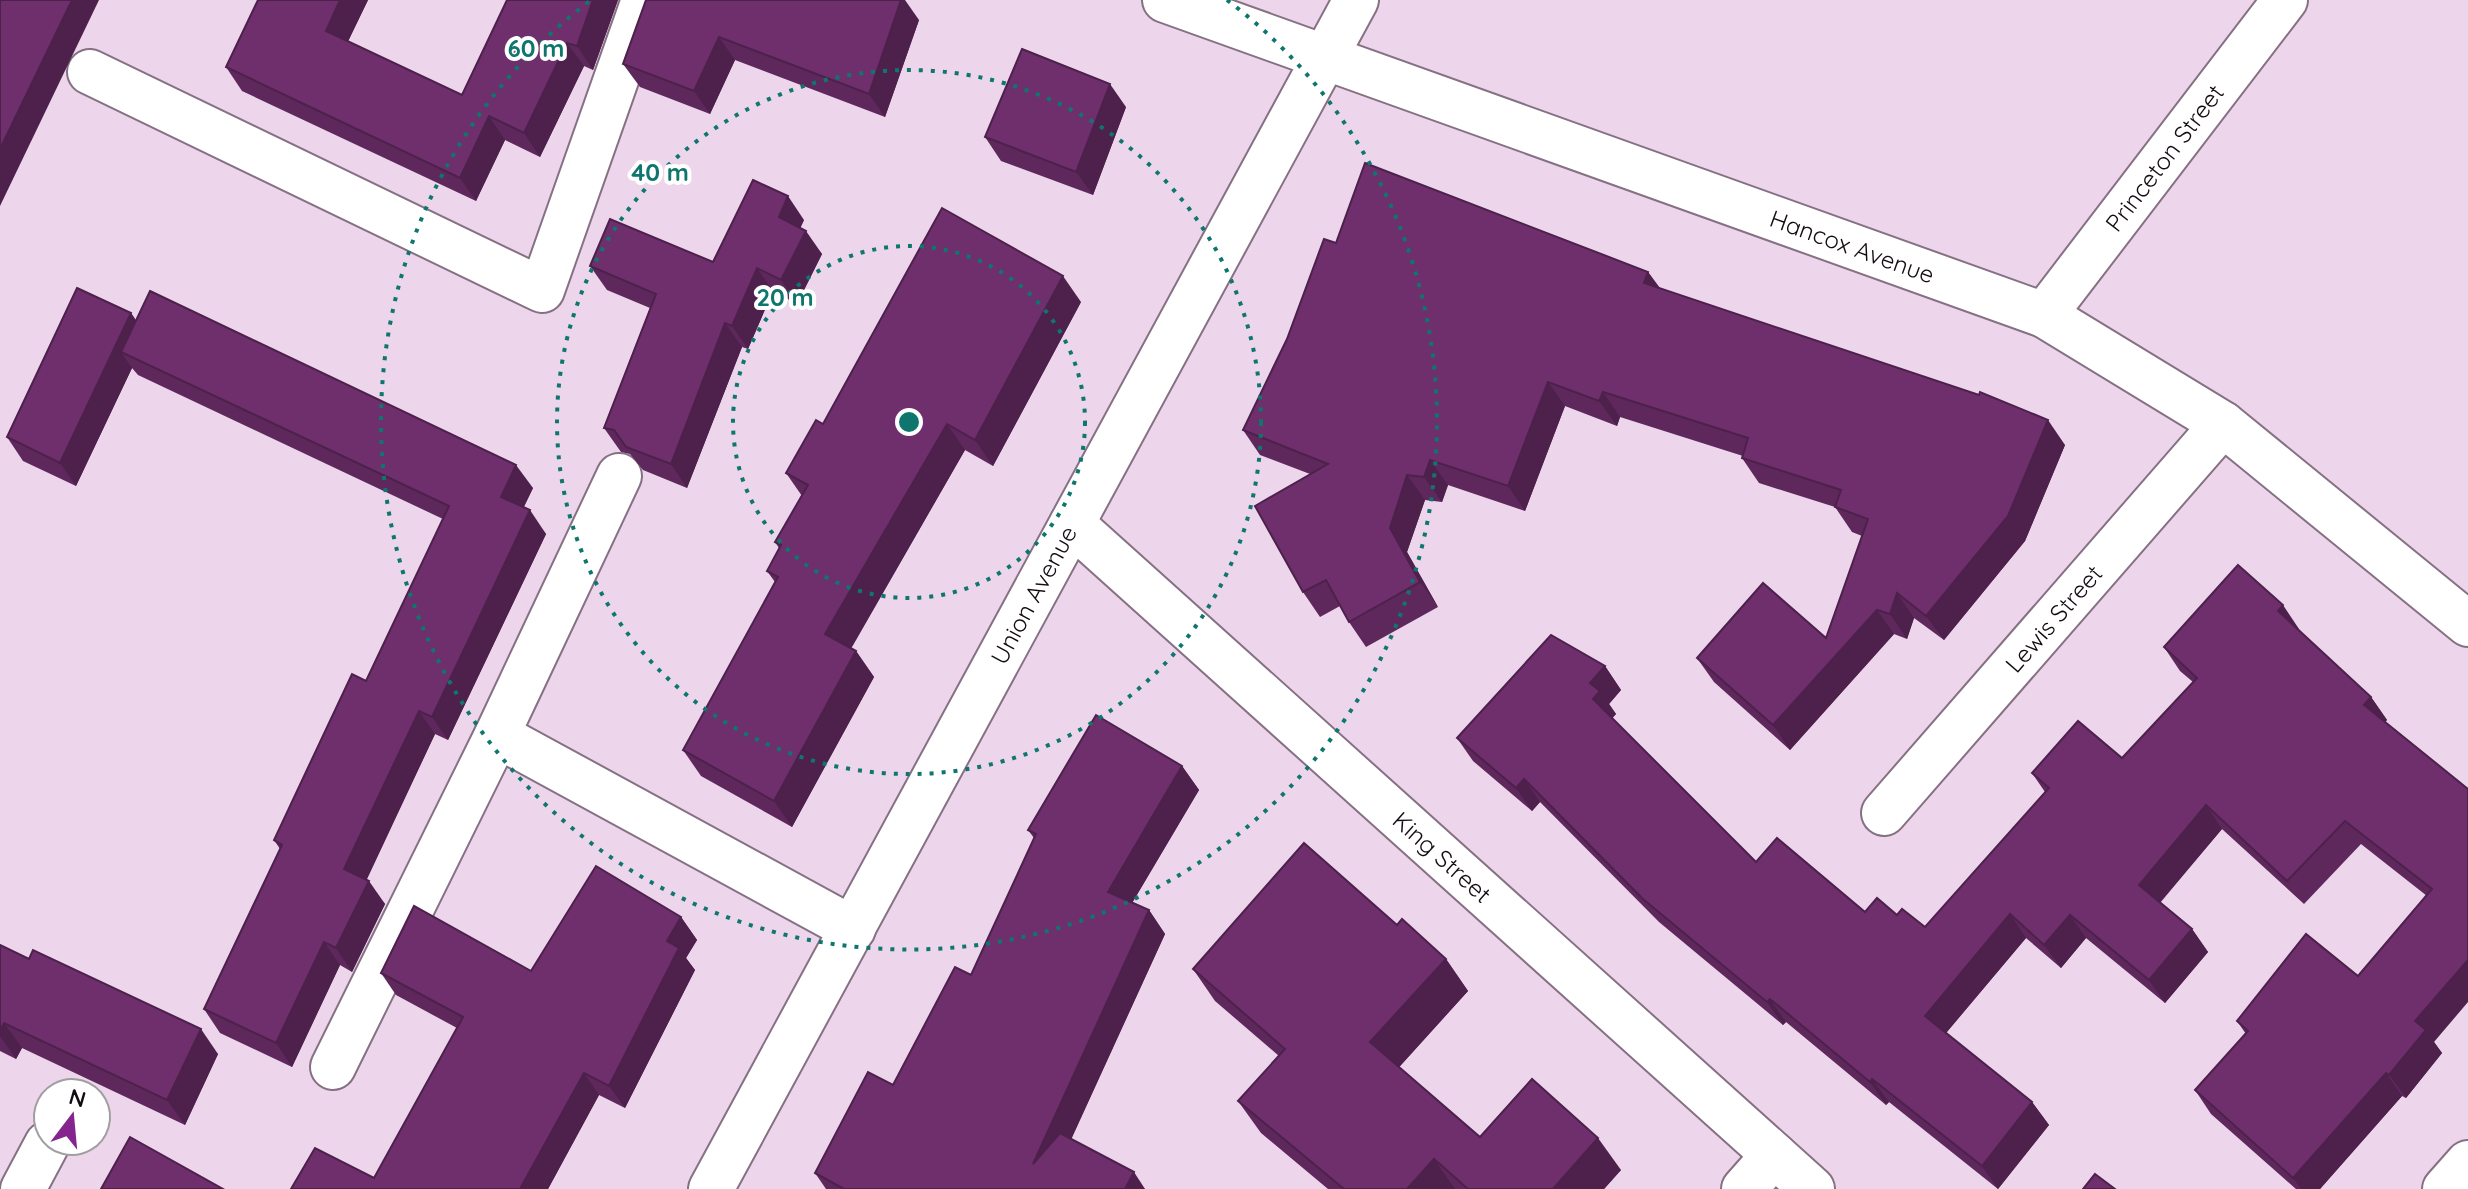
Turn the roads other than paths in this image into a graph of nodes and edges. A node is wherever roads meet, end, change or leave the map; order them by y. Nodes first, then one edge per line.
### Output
1 (644, 0) edge
2 (1165, 0) edge
3 (1356, 0) edge
4 (2285, 0) edge
5 (1323, 59) junction
6 (90, 72) dead end
7 (2044, 315) junction
8 (2223, 424) junction
9 (619, 476) dead end
10 (1072, 524) junction
11 (2468, 624) edge
12 (497, 735) junction
13 (1884, 813) dead end
14 (853, 929) junction
15 (333, 1067) dead end
16 (1774, 1155) junction
17 (40, 1157) edge
18 (2468, 1163) edge
19 (23, 1189) edge
20 (711, 1189) edge
21 (1744, 1189) edge
22 (1812, 1189) edge
23 (2445, 1189) edge

1 - 6 street
2 - 5 street, Hancox Avenue
3 - 5 street, Union Avenue
4 - 7 street, Princeton Street
5 - 7 street, Hancox Avenue
5 - 10 street, Union Avenue
7 - 8 street, Hancox Avenue
8 - 11 street, Hancox Avenue
8 - 13 street, Lewis Street
9 - 12 street
10 - 14 street, Union Avenue
10 - 16 street, King Street
12 - 14 street
12 - 15 street
14 - 20 street, Union Avenue
16 - 21 street
16 - 22 street, King Street
17 - 19 street
18 - 23 street

